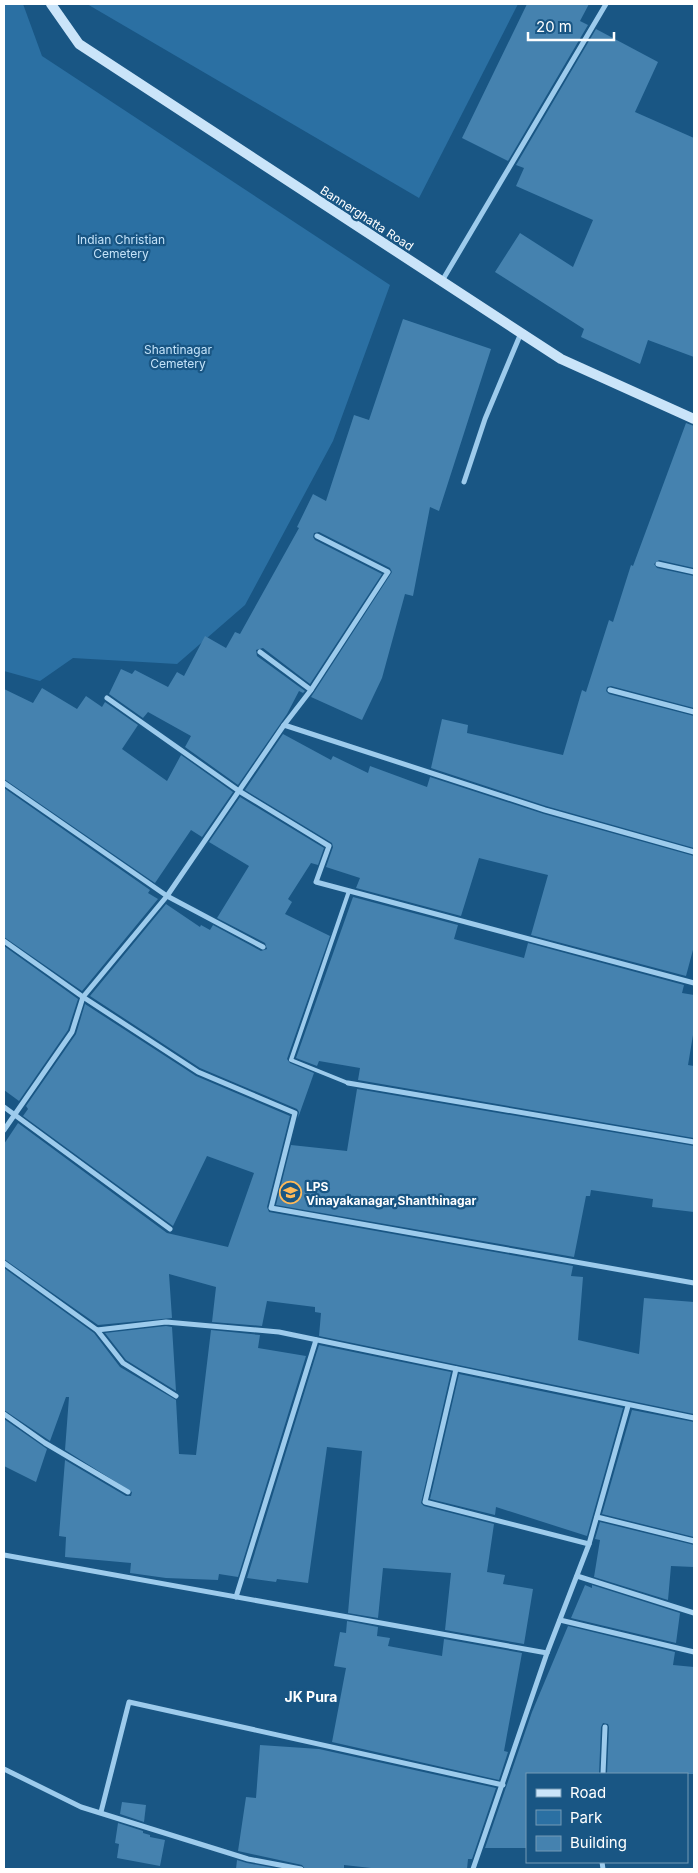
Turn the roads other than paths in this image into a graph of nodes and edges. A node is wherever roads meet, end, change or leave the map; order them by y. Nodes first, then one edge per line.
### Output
1 (51, 4) edge
2 (606, 4) edge
3 (442, 282) junction
4 (521, 333) junction
5 (694, 419) edge
6 (464, 482) dead end
7 (317, 536) dead end
8 (658, 564) dead end
9 (694, 572) edge
10 (260, 652) dead end
11 (311, 690) junction
12 (610, 690) dead end
13 (107, 698) dead end
14 (694, 712) edge
15 (284, 725) junction
16 (4, 784) edge
17 (239, 791) junction
18 (694, 852) edge
19 (349, 891) junction
20 (166, 896) junction
21 (4, 940) edge
22 (262, 947) dead end
23 (694, 983) edge
24 (83, 997) junction
25 (348, 1083) joint
26 (4, 1107) edge
27 (14, 1115) junction
28 (4, 1130) edge
29 (694, 1142) edge
30 (170, 1229) dead end
31 (4, 1264) edge
32 (694, 1284) edge
33 (97, 1330) junction
34 (316, 1340) junction
35 (456, 1369) junction
36 (176, 1396) dead end
37 (628, 1406) junction
38 (4, 1414) edge
39 (694, 1418) edge
40 (128, 1492) dead end
41 (597, 1517) junction
42 (694, 1541) edge
43 (589, 1544) junction
44 (4, 1555) edge
45 (577, 1576) junction
46 (236, 1597) junction
47 (694, 1612) edge
48 (560, 1620) junction
49 (694, 1652) edge
50 (547, 1653) junction
51 (605, 1727) dead end
52 (4, 1769) edge
53 (603, 1773) edge
54 (503, 1785) junction
55 (101, 1812) junction
56 (301, 1869) edge
57 (473, 1869) edge

1 - 3 main road, Bannerghatta Road
2 - 3 street
3 - 4 main road, Bannerghatta Road
4 - 5 main road, Bannerghatta Road
4 - 6 street
7 - 11 street
8 - 9 street
10 - 11 street
11 - 15 street
12 - 14 street
13 - 17 street
15 - 17 street
15 - 18 street
16 - 20 street
17 - 19 street
17 - 20 street
19 - 23 street
19 - 25 lane
20 - 22 street
20 - 24 street
21 - 24 street
24 - 27 street
24 - 32 street
25 - 29 street
26 - 27 street
27 - 28 street
27 - 30 street
31 - 33 street
33 - 34 street
33 - 36 street
34 - 35 street
34 - 46 street
35 - 37 street
35 - 43 street
37 - 39 street
37 - 41 street
38 - 40 street
41 - 42 street
41 - 43 street
43 - 45 street
44 - 46 street
45 - 47 street
45 - 48 street
46 - 50 street
48 - 49 street
48 - 50 street
50 - 54 street
51 - 53 street
52 - 55 street
54 - 55 street
54 - 57 street
55 - 56 street

